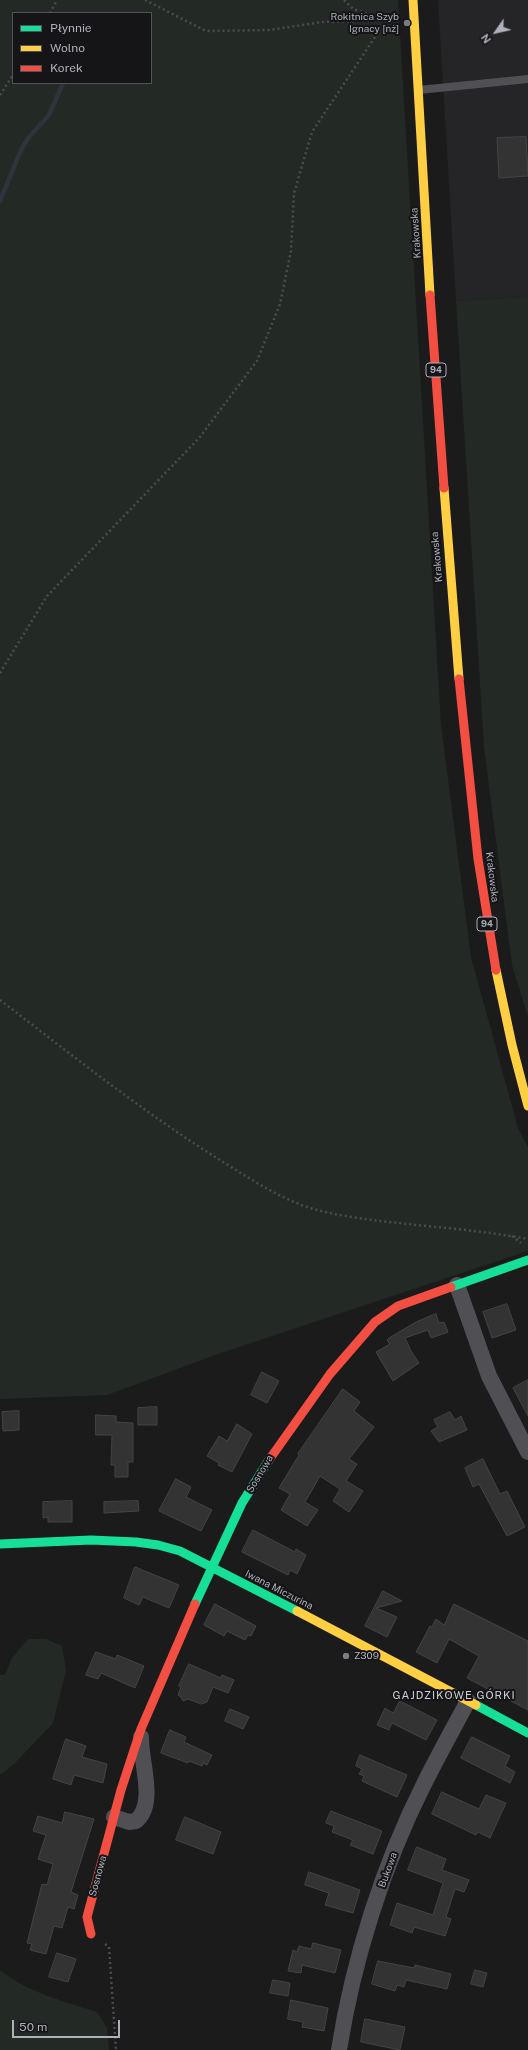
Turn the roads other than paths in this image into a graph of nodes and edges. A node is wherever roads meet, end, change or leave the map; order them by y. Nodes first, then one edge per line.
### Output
1 (413, 0) edge
2 (528, 80) edge
3 (417, 90) junction
4 (528, 1106) edge
5 (528, 1260) edge
6 (457, 1285) junction
7 (528, 1452) edge
8 (0, 1544) edge
9 (211, 1567) junction
10 (468, 1701) junction
11 (142, 1729) junction
12 (528, 1733) edge
13 (114, 1817) junction
14 (91, 1934) road end
15 (339, 2050) edge

1 - 3 street, Krakowska / 94
2 - 3 lane
3 - 4 street, Krakowska / 94
5 - 6 street, Sosnowa
6 - 7 street
6 - 9 street, Sosnowa
8 - 9 street, Iwana Miczurina
9 - 10 street, Iwana Miczurina
9 - 11 street, Sosnowa
10 - 12 street, Iwana Miczurina
10 - 15 street, Bukowa
11 - 13 street, Sosnowa
11 - 13 street, Sosnowa
13 - 14 street, Sosnowa

